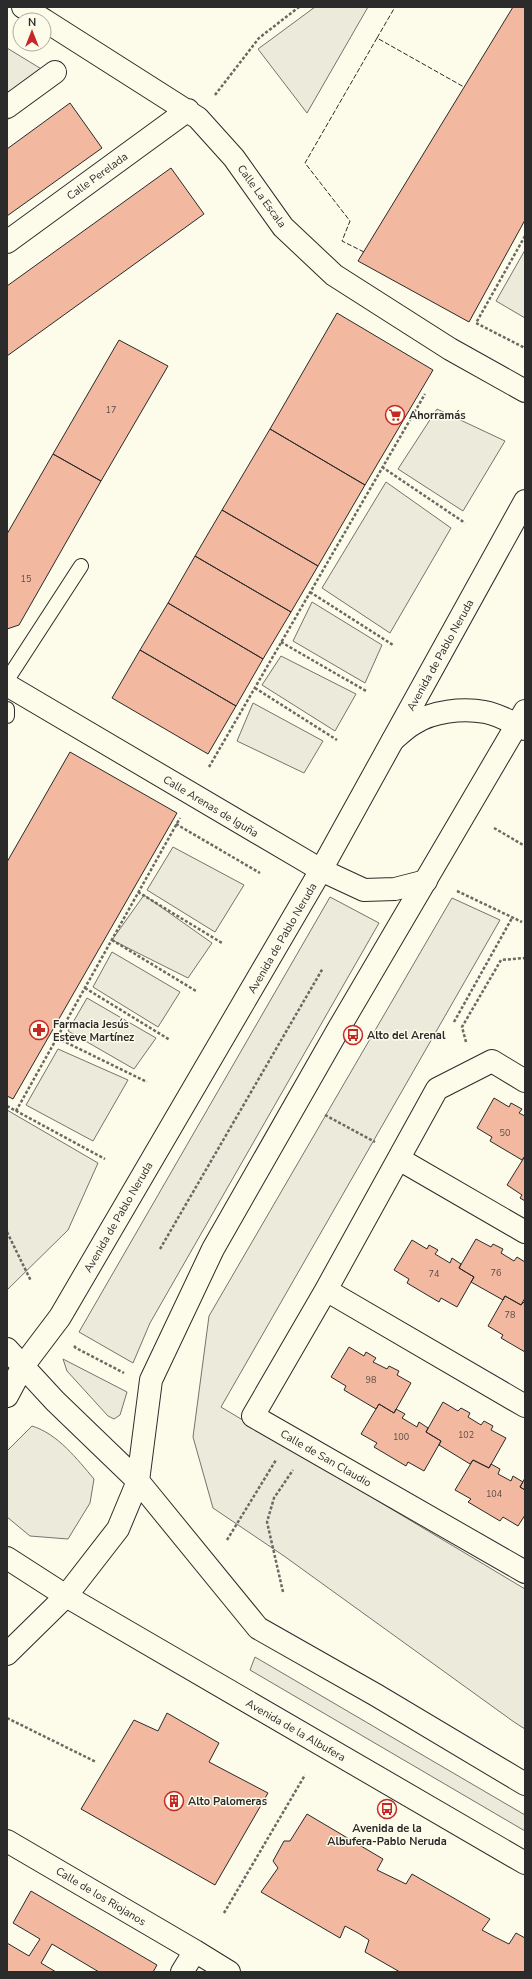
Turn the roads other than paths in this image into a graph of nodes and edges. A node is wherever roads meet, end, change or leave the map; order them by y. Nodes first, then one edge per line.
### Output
1 (52, 25) edge
2 (55, 72) dead end
3 (7, 107) edge
4 (188, 110) junction
5 (7, 242) edge
6 (525, 391) edge
7 (525, 501) edge
8 (81, 566) dead end
9 (7, 680) edge
10 (7, 686) edge
11 (7, 709) edge
12 (7, 716) edge
13 (522, 722) edge
14 (393, 740) junction
15 (321, 870) junction
16 (426, 881) junction
17 (525, 1081) edge
18 (399, 1159) junction
19 (525, 1232) edge
20 (326, 1290) junction
21 (7, 1349) edge
22 (23, 1366) junction
23 (7, 1396) edge
24 (525, 1406) edge
25 (138, 1481) junction
26 (7, 1558) edge
27 (525, 1572) edge
28 (66, 1596) junction
29 (7, 1654) edge
30 (525, 1784) edge
31 (7, 1840) edge
32 (525, 1863) edge
33 (195, 1951) junction
34 (182, 1972) edge
35 (229, 1972) edge

1 - 4 main road, Calle La Escala
2 - 3 main road
4 - 5 main road, Calle Perelada
4 - 6 main road, Calle La Escala
7 - 14 main road, Avenida de Pablo Neruda
8 - 9 lane
10 - 15 main road, Calle Arenas de Iguña
11 - 12 lane
13 - 14 main road
13 - 16 main road
14 - 15 main road, Avenida de Pablo Neruda
15 - 16 main road, Calle Arenas de Iguña
15 - 22 main road, Avenida de Pablo Neruda
16 - 25 main road
17 - 18 main road, Calle de San Claudio
18 - 19 main road
18 - 20 main road, Calle de San Claudio
20 - 24 main road
20 - 27 main road, Calle de San Claudio
21 - 22 main road
22 - 23 main road, Avenida de Pablo Neruda
22 - 25 main road
25 - 28 main road
25 - 30 main road
26 - 28 main road
28 - 29 main road
28 - 32 main road, Avenida de la Albufera
31 - 33 main road, Calle de los Riojanos
33 - 34 main road
33 - 35 main road, Calle de los Riojanos

